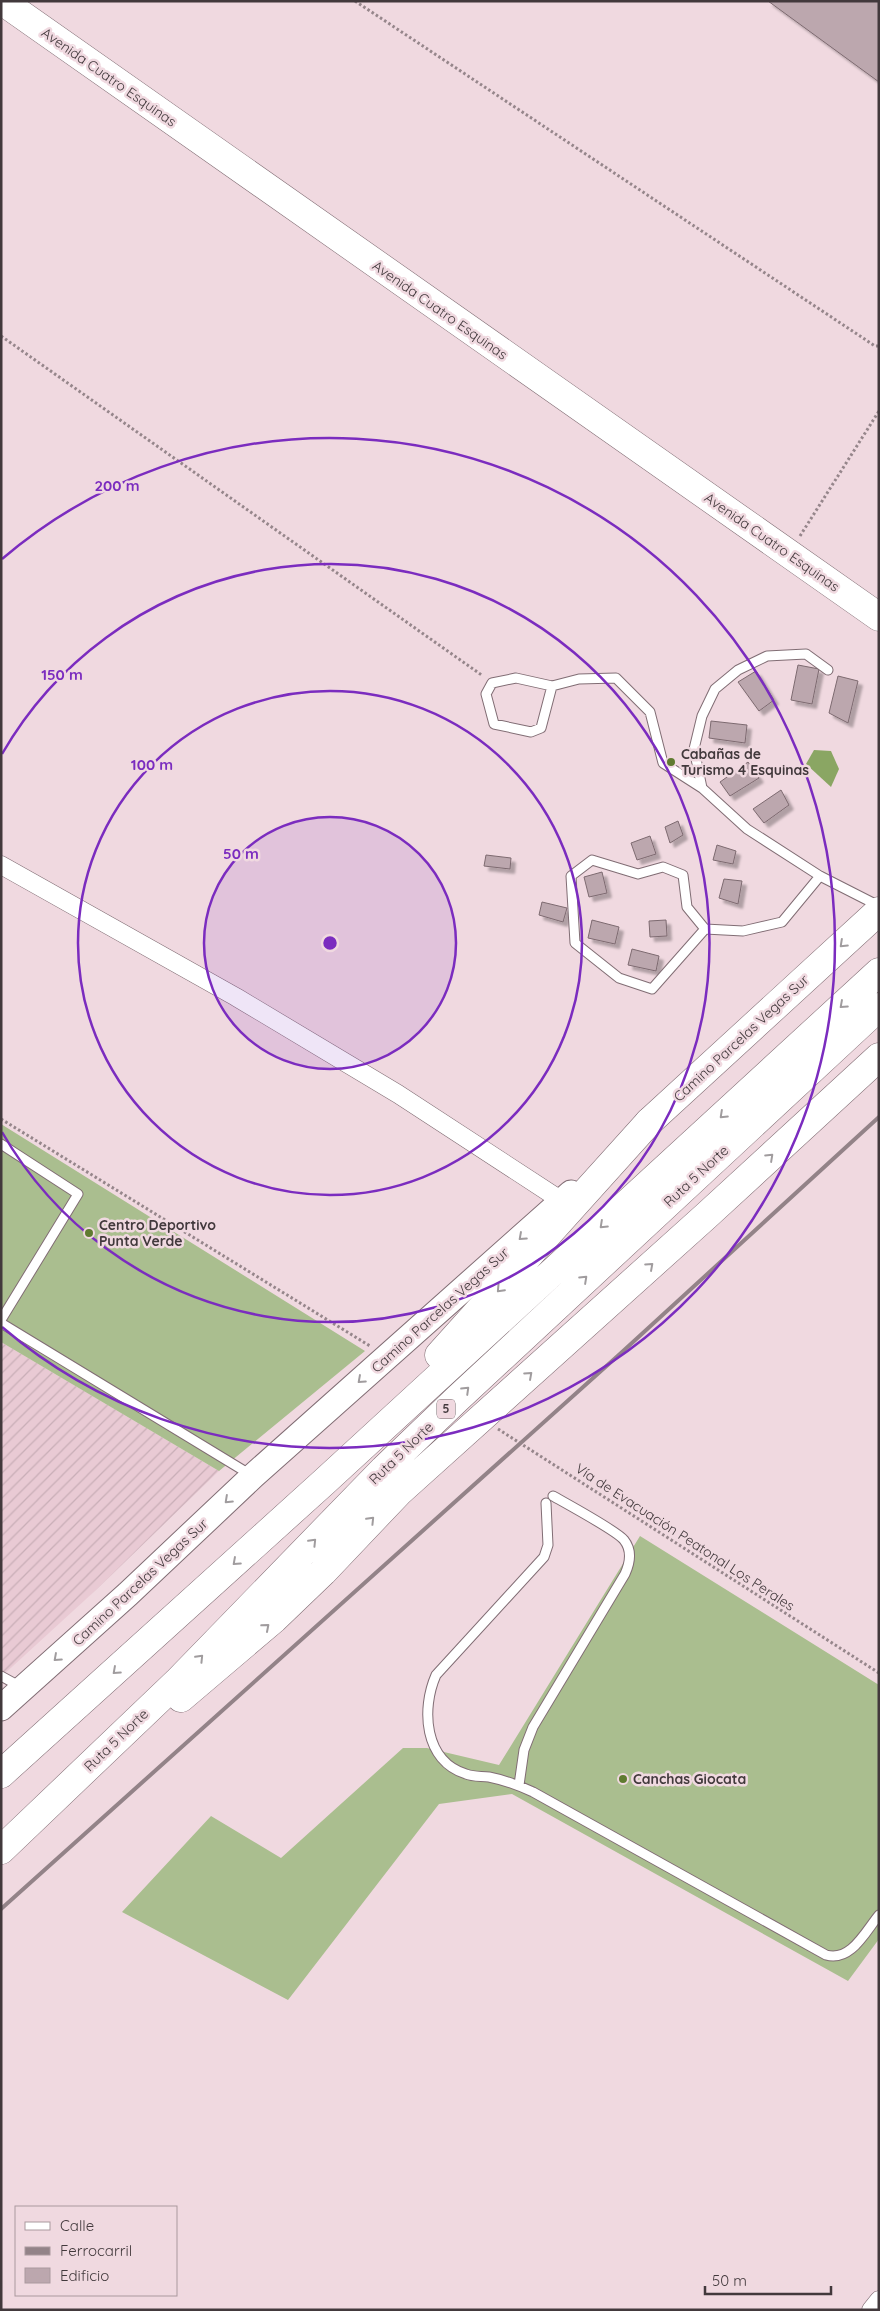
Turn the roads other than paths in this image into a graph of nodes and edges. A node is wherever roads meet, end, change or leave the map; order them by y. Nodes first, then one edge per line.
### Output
1 (2, 1) edge
2 (879, 617) edge
3 (828, 670) dead end
4 (552, 686) junction
5 (702, 788) junction
6 (1, 865) edge
7 (820, 876) junction
8 (879, 906) edge
9 (879, 911) edge
10 (705, 929) junction
11 (879, 972) edge
12 (879, 1007) edge
13 (879, 1056) edge
14 (649, 1122) junction
15 (1, 1144) edge
16 (562, 1201) junction
17 (1, 1321) edge
18 (253, 1476) junction
19 (324, 1482) junction
20 (553, 1496) dead end
21 (546, 1503) dead end
22 (1, 1676) edge
23 (23, 1689) junction
24 (1, 1708) edge
25 (1, 1774) edge
26 (519, 1785) junction
27 (27, 1826) junction
28 (1, 1850) edge
29 (879, 1915) edge
30 (879, 2300) edge
31 (871, 2310) edge

1 - 2 main road, Avenida Cuatro Esquinas
3 - 5 lane
4 - 4 lane
4 - 5 lane
5 - 7 lane
6 - 16 street
7 - 8 lane
7 - 10 lane
9 -> 14 main road, Camino Parcelas Vegas Sur
10 - 10 lane
11 -> 19 main road, Ruta 5 Norte / 5
27 -> 12 main road, Ruta 5 Norte / 5
27 -> 13 main road
14 - 16 street, Camino Parcelas Vegas Sur
14 -> 19 main road
15 - 17 lane
16 -> 18 street, Camino Parcelas Vegas Sur
17 - 18 lane
18 -> 23 street, Camino Parcelas Vegas Sur
19 -> 25 main road, Ruta 5 Norte / 5
20 - 26 lane
21 - 26 lane
22 - 23 lane
23 - 24 street, Camino Parcelas Vegas Sur
26 - 29 lane
27 - 28 main road, Ruta 5 Norte / 5
30 - 31 street

